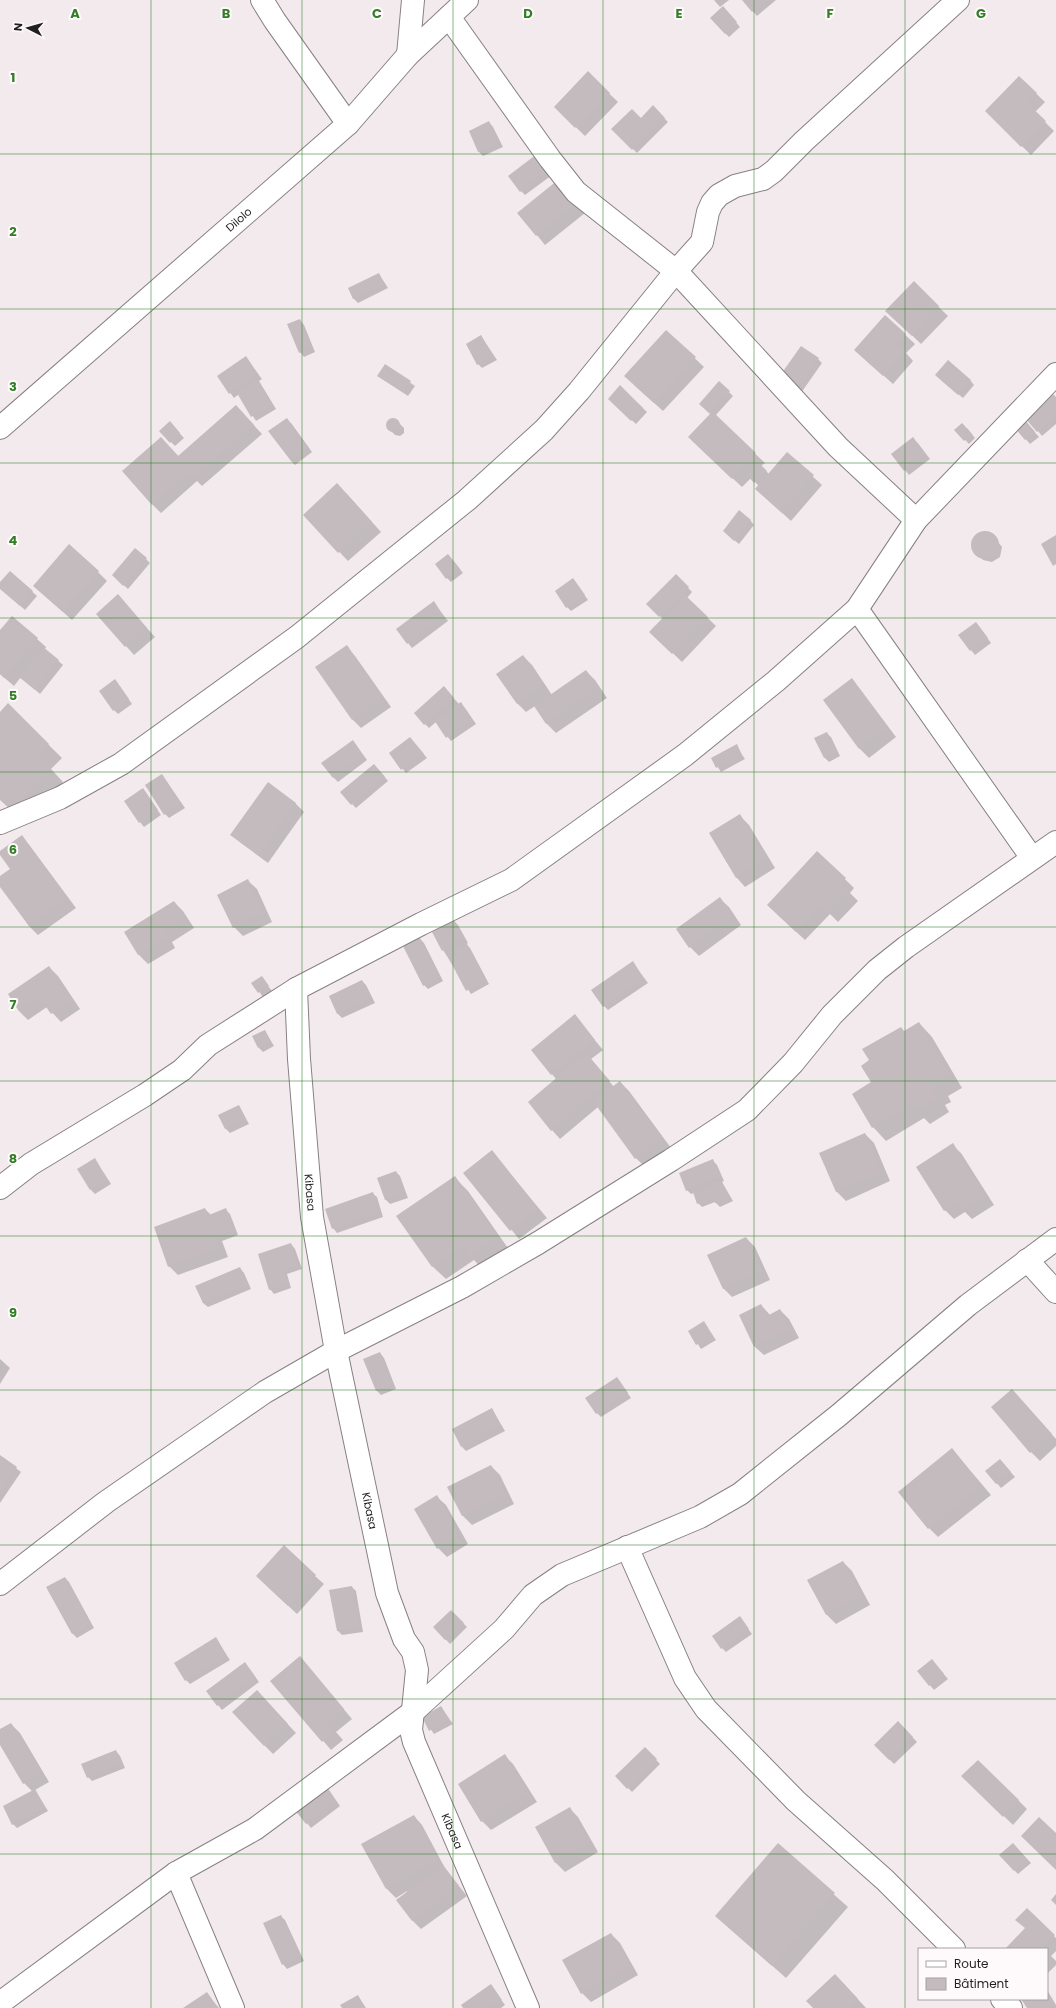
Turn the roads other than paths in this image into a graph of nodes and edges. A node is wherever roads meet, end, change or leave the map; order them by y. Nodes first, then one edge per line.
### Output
1 (262, 0) edge
2 (413, 0) edge
3 (468, 0) edge
4 (958, 0) edge
5 (449, 17) junction
6 (408, 55) junction
7 (348, 124) junction
8 (676, 271) junction
9 (1056, 374) edge
10 (0, 428) edge
11 (916, 520) junction
12 (857, 609) junction
13 (0, 823) edge
14 (1056, 842) edge
15 (1032, 858) junction
16 (296, 989) junction
17 (0, 1188) edge
18 (1056, 1239) edge
19 (1028, 1260) junction
20 (1056, 1292) edge
21 (336, 1351) junction
22 (627, 1547) junction
23 (0, 1584) edge
24 (414, 1711) junction
25 (176, 1872) junction
26 (953, 1948) edge
27 (1003, 2000) edge
28 (0, 2003) edge
29 (233, 2008) edge
30 (528, 2008) edge
31 (1011, 2008) edge

1 - 7 street
2 - 6 street
3 - 5 street, Dilolo
4 - 8 street
5 - 6 street, Dilolo
5 - 8 street
6 - 7 street, Dilolo
7 - 10 street, Dilolo
8 - 11 street
8 - 13 street
9 - 11 street
11 - 12 street
12 - 15 street
12 - 16 street
14 - 15 street
15 - 21 street
16 - 17 street
16 - 21 street, Kibasa
18 - 19 street
19 - 20 street
19 - 22 street
21 - 23 street
21 - 24 street, Kibasa
22 - 24 street
22 - 26 street
24 - 25 street
24 - 30 street, Kibasa
25 - 28 street
25 - 29 street
27 - 31 street

